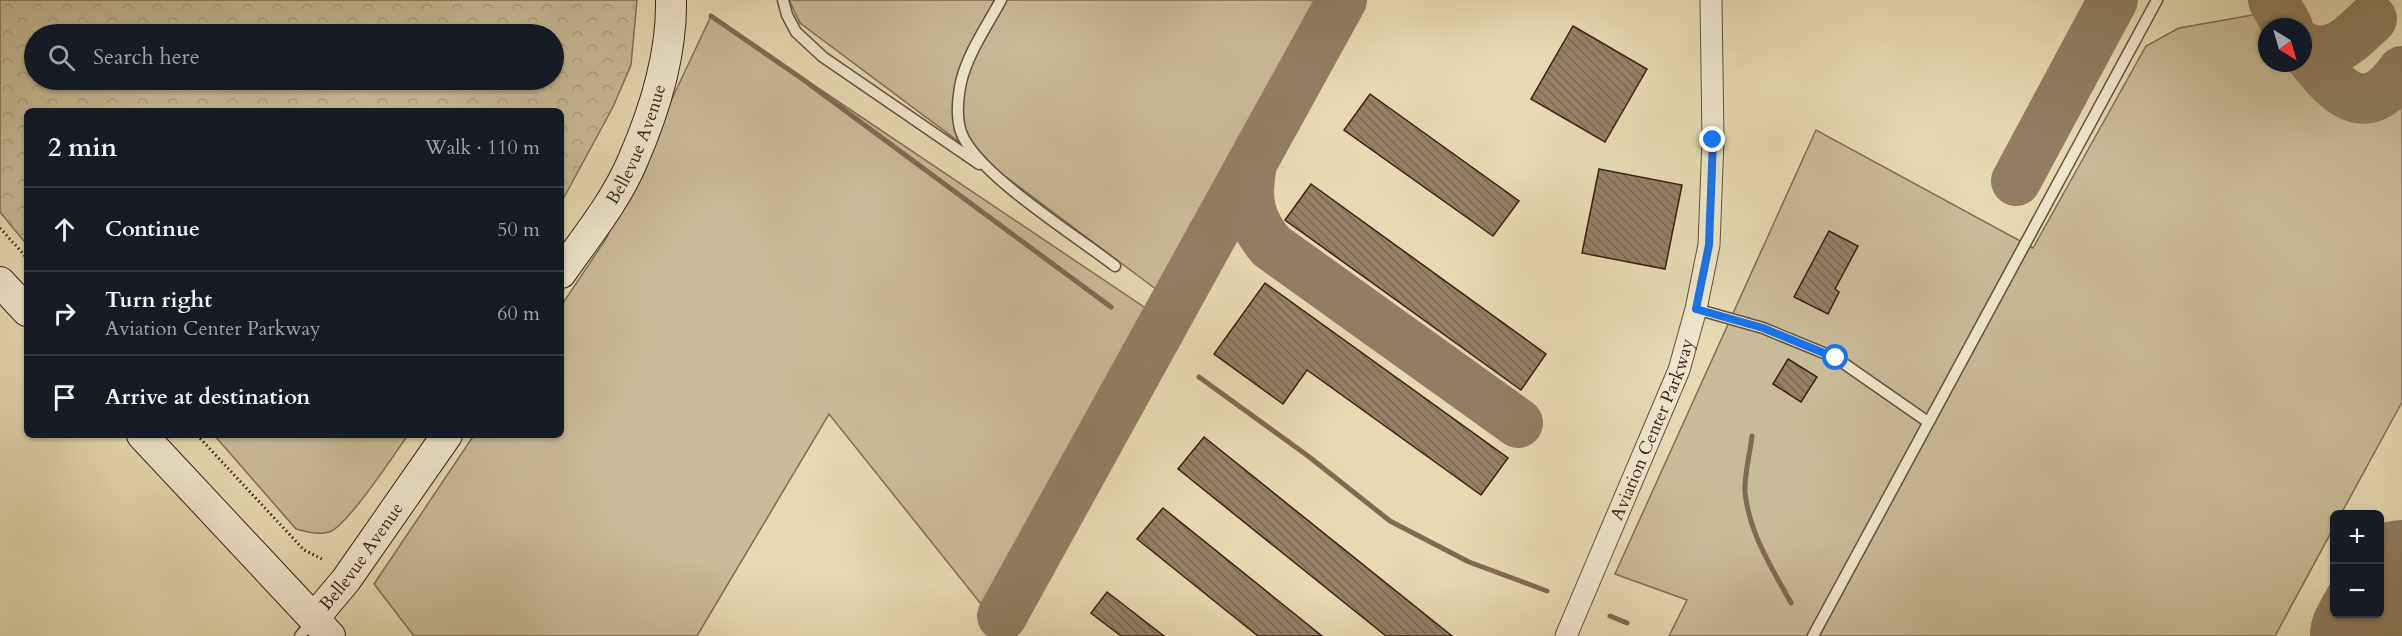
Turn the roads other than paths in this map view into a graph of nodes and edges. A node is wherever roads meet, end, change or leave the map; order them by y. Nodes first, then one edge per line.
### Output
1 (671, 0) edge
2 (783, 0) edge
3 (1001, 0) edge
4 (1711, 0) edge
5 (2157, 0) edge
6 (987, 170) junction
7 (1115, 266) dead end
8 (564, 269) edge
9 (0, 282) edge
10 (24, 308) edge
11 (1696, 309) junction
12 (1928, 422) junction
13 (145, 438) edge
14 (445, 438) edge
15 (315, 630) edge
16 (1566, 636) edge
17 (1813, 636) edge

1 - 8 street, Bellevue Avenue
2 - 6 lane
3 - 6 lane
4 - 11 street, Aviation Center Parkway
5 - 12 lane
6 - 7 lane
9 - 10 street
11 - 12 lane
11 - 16 street, Aviation Center Parkway
12 - 17 lane
13 - 15 street
14 - 15 street, Bellevue Avenue

